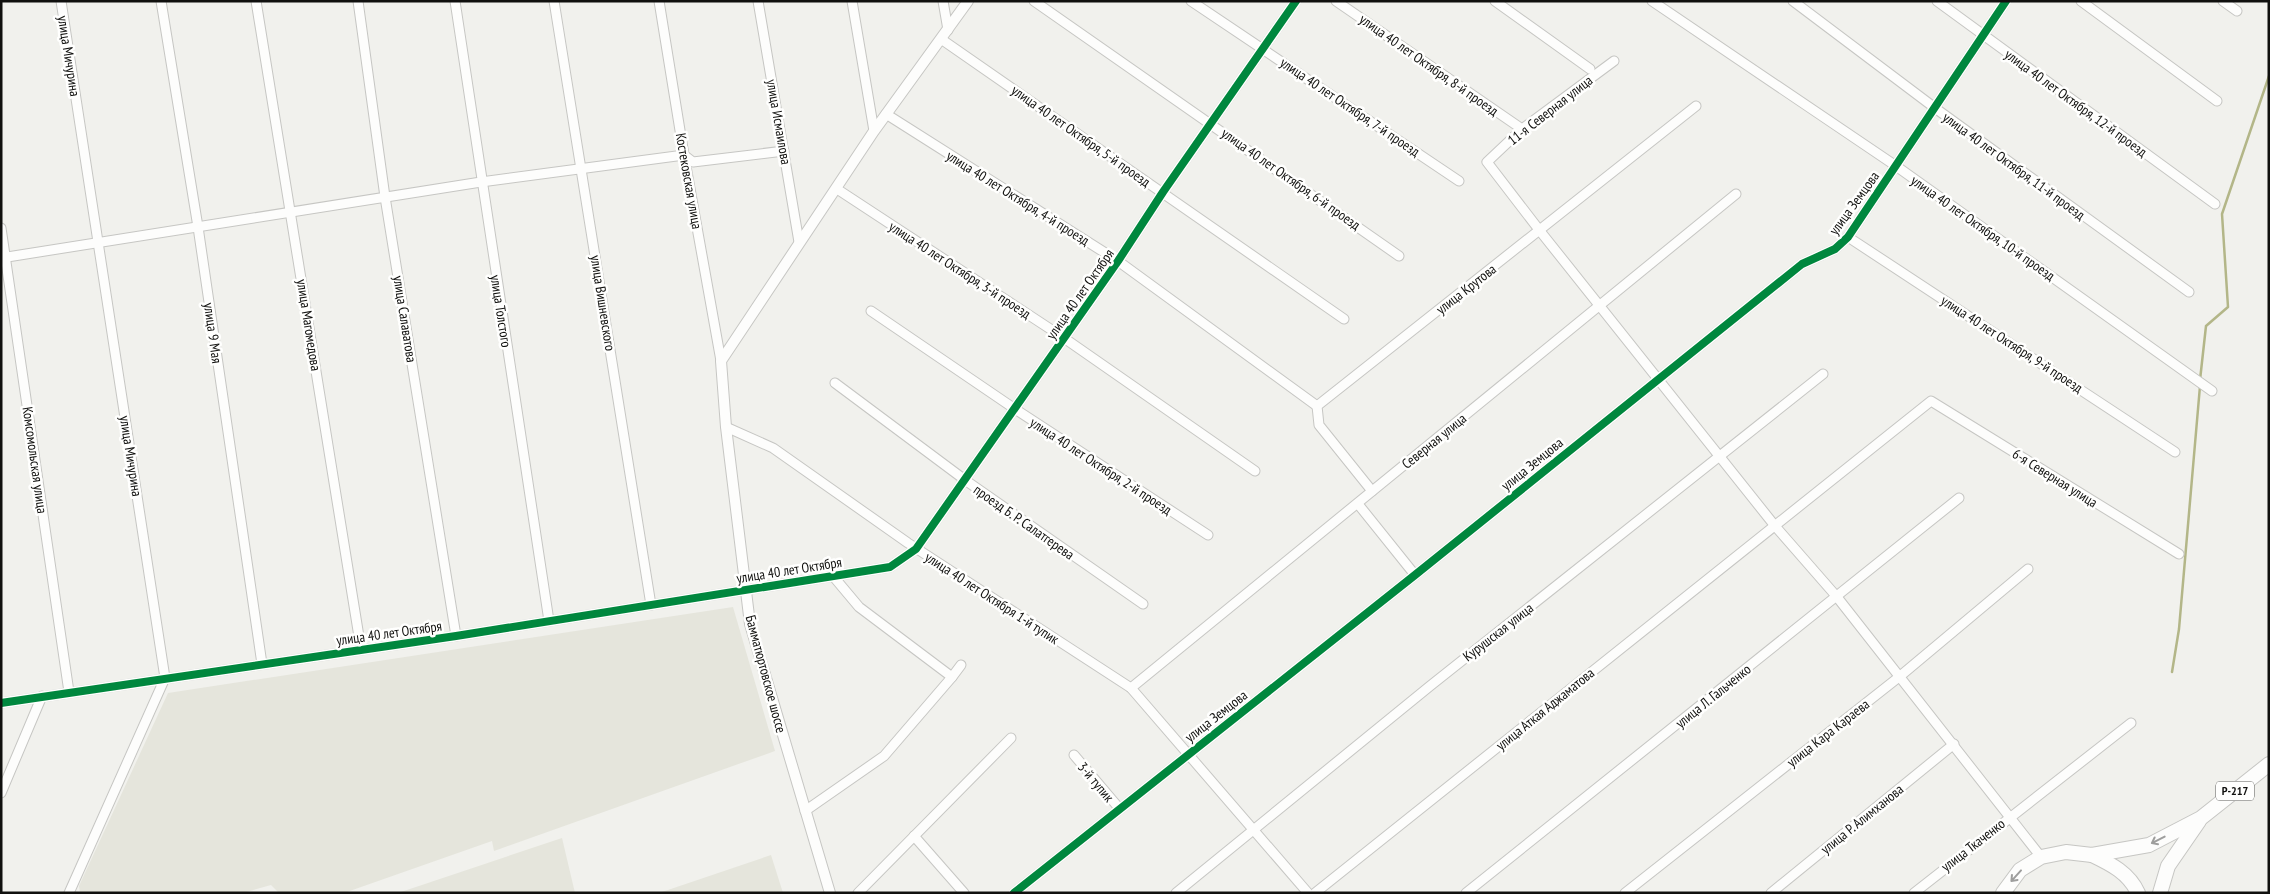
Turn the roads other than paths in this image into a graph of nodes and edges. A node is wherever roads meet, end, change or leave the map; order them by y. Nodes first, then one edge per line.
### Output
1 (61, 1) edge
2 (161, 1) edge
3 (256, 1) edge
4 (358, 1) edge
5 (455, 1) edge
6 (554, 1) edge
7 (659, 1) edge
8 (758, 1) edge
9 (852, 1) edge
10 (943, 1) edge
11 (968, 1) edge
12 (1034, 1) edge
13 (1191, 1) edge
14 (1296, 1) edge
15 (1336, 1) edge
16 (1495, 1) edge
17 (1652, 1) edge
18 (1793, 1) edge
19 (1937, 1) edge
20 (2006, 1) edge
21 (2081, 1) edge
22 (2223, 1) edge
23 (2238, 11) dead end
24 (948, 30) junction
25 (1982, 36) junction
26 (941, 39) junction
27 (1264, 48) junction
28 (1614, 61) dead end
29 (1590, 70) dead end
30 (2217, 101) dead end
31 (1696, 106) dead end
32 (1935, 108) junction
33 (886, 114) junction
34 (1212, 124) junction
35 (1522, 129) junction
36 (874, 131) junction
37 (784, 151) junction
38 (684, 155) junction
39 (1896, 166) junction
40 (581, 168) junction
41 (1459, 181) dead end
42 (481, 182) junction
43 (837, 189) junction
44 (1163, 192) junction
45 (1736, 194) dead end
46 (385, 197) junction
47 (2215, 204) dead end
48 (290, 212) junction
49 (198, 227) junction
50 (1, 228) edge
51 (1540, 232) junction
52 (1848, 237) junction
53 (99, 242) junction
54 (799, 242) junction
55 (1399, 256) dead end
56 (4, 257) edge
57 (1118, 262) junction
58 (2189, 292) dead end
59 (1601, 305) junction
60 (871, 311) dead end
61 (1344, 319) dead end
62 (1064, 338) junction
63 (721, 361) junction
64 (1823, 374) dead end
65 (1658, 378) junction
66 (835, 383) dead end
67 (2212, 391) dead end
68 (1931, 401) joint
69 (1318, 406) junction
70 (1015, 410) junction
71 (726, 427) junction
72 (2175, 452) dead end
73 (1721, 455) junction
74 (1256, 471) dead end
75 (965, 480) junction
76 (1372, 492) junction
77 (1960, 498) dead end
78 (1358, 504) junction
79 (1775, 526) junction
80 (1208, 535) dead end
81 (916, 549) junction
82 (2179, 554) dead end
83 (2028, 569) dead end
84 (1415, 575) junction
85 (834, 576) junction
86 (746, 590) junction
87 (1837, 597) junction
88 (1143, 604) dead end
89 (651, 605) junction
90 (549, 621) junction
91 (456, 636) junction
92 (361, 649) junction
93 (262, 664) junction
94 (961, 665) dead end
95 (952, 677) junction
96 (1899, 677) junction
97 (165, 678) junction
98 (1131, 688) junction
99 (69, 692) junction
100 (42, 696) junction
101 (1, 703) edge
102 (2131, 723) dead end
103 (1012, 738) dead end
104 (1954, 744) junction
105 (1188, 754) junction
106 (1074, 755) dead end
107 (2269, 764) edge
108 (1, 793) edge
109 (1119, 808) junction
110 (805, 811) junction
111 (2009, 817) junction
112 (2201, 818) junction
113 (1252, 830) junction
114 (914, 836) junction
115 (2092, 855) junction
116 (2041, 858) junction
117 (69, 893) edge
118 (830, 893) edge
119 (858, 893) edge
120 (964, 893) edge
121 (1014, 893) edge
122 (1176, 893) edge
123 (1308, 893) edge
124 (1315, 893) edge
125 (1466, 893) edge
126 (1624, 893) edge
127 (1771, 893) edge
128 (1914, 893) edge
129 (2002, 893) edge
130 (2138, 893) edge
131 (2160, 893) edge

1 - 53 street, улица Мичурина
2 - 49 street, улица 9 Мая
3 - 48 street, улица Магомедова
4 - 46 street, улица Салаватова
5 - 42 street, улица Толстого
6 - 40 street, улица Вишневского
7 - 38 street, Костековская улица
8 - 37 street, улица Исмаилова
9 - 36 street
10 - 24 street
11 - 24 street
12 - 34 street, улица 40 лет Октября, 6-й проезд
13 - 27 street, улица 40 лет Октября, 7-й проезд
14 - 27 street, улица 40 лет Октября
15 - 35 street, улица 40 лет Октября, 8-й проезд
16 - 29 street
17 - 39 street, улица 40 лет Октября, 10-й проезд
18 - 32 street, улица 40 лет Октября, 11-й проезд
19 - 25 street, улица 40 лет Октября, 12-й проезд
20 - 25 street, улица Земцова
21 - 30 street
22 - 23 street
24 - 26 street
25 - 32 street, улица Земцова
25 - 47 street, улица 40 лет Октября, 12-й проезд
26 - 33 street
26 - 44 street, улица 40 лет Октября, 5-й проезд
27 - 34 street, улица 40 лет Октября
27 - 41 street, улица 40 лет Октября, 7-й проезд
28 - 35 street, 11-я Северная улица
31 - 51 street, улица Крутова
32 - 39 street, улица Земцова
32 - 58 street, улица 40 лет Октября, 11-й проезд
33 - 36 street
33 - 57 street, улица 40 лет Октября, 4-й проезд
34 - 44 street, улица 40 лет Октября
34 - 55 street, улица 40 лет Октября, 6-й проезд
35 - 51 street, 11-я Северная улица
36 - 43 street
37 - 38 street
37 - 54 street, улица Исмаилова
38 - 40 street
38 - 63 street, Костековская улица
39 - 52 street, улица Земцова
39 - 67 street, улица 40 лет Октября, 10-й проезд
40 - 42 street
40 - 89 street, улица Вишневского
42 - 46 street
42 - 90 street, улица Толстого
43 - 54 street
43 - 62 street, улица 40 лет Октября, 3-й проезд
44 - 57 street, улица 40 лет Октября
44 - 61 street, улица 40 лет Октября, 5-й проезд
45 - 59 street, Северная улица
46 - 48 street
46 - 91 street, улица Салаватова
48 - 49 street
48 - 92 street, улица Магомедова
49 - 53 street
49 - 93 street, улица 9 Мая
50 - 56 street, Комсомольская улица
51 - 59 street
51 - 69 street, улица Крутова
52 - 65 street, улица Земцова
52 - 72 street, улица 40 лет Октября, 9-й проезд
53 - 56 street
53 - 97 street, улица Мичурина
54 - 63 street
56 - 99 street, Комсомольская улица
57 - 62 street, улица 40 лет Октября
57 - 69 street, улица 40 лет Октября, 4-й проезд
59 - 65 street
59 - 76 street, Северная улица
60 - 70 street, улица 40 лет Октября, 2-й проезд
62 - 70 street, улица 40 лет Октября
62 - 74 street, улица 40 лет Октября, 3-й проезд
63 - 71 street, Бамматюртовское шоссе
64 - 73 street, Курушская улица
65 - 73 street
65 - 84 street, улица Земцова
66 - 75 street, проезд Б. Р. Салатгерева
68 - 79 street, улица Аткая Аджаматова
68 - 82 street, 6-я Северная улица
69 - 76 street
70 - 75 street, улица 40 лет Октября
70 - 80 street, улица 40 лет Октября, 2-й проезд
71 - 81 street, улица 40 лет Октября 1-й тупик
71 - 86 street, Бамматюртовское шоссе
73 - 79 street
73 - 113 street, Курушская улица
75 - 81 street, улица 40 лет Октября
75 - 88 street, проезд Б. Р. Салатгерева
76 - 78 street, Северная улица
77 - 87 street, улица Л. Гальченко
78 - 84 street
78 - 98 street, Северная улица
79 - 87 street
79 - 124 street, улица Аткая Аджаматова
81 - 85 street, улица 40 лет Октября
81 - 98 street, улица 40 лет Октября 1-й тупик
83 - 96 street, улица Кара Караева
84 - 105 street, улица Земцова
85 - 86 street, улица 40 лет Октября
85 - 95 street
86 - 89 street, улица 40 лет Октября
86 - 110 street, Бамматюртовское шоссе
87 - 96 street
87 - 125 street, улица Л. Гальченко
89 - 90 street, улица 40 лет Октября
90 - 91 street, улица 40 лет Октября
91 - 92 street, улица 40 лет Октября
92 - 93 street, улица 40 лет Октября
93 - 97 street, улица 40 лет Октября
94 - 95 street
95 - 110 street
96 - 104 street
96 - 126 street, улица Кара Караева
97 - 99 street, улица 40 лет Октября
97 - 117 street
98 - 105 street, улица 40 лет Октября 1-й тупик
99 - 100 street, улица 40 лет Октября
100 - 101 street, улица 40 лет Октября
100 - 108 street
102 - 111 street, улица Ткаченко
103 - 114 street
104 - 111 street
104 - 127 street, улица Р. Алимханова
105 - 109 street, улица Земцова
105 - 113 street, улица 40 лет Октября 1-й тупик
106 - 109 street, 3-й тупик
107 - 112 highway, Р-217
109 - 121 street, улица Земцова
110 - 118 street, Бамматюртовское шоссе
111 - 116 street
111 - 128 street, улица Ткаченко
112 -> 115 highway
112 - 131 highway
113 - 122 street, Курушская улица
113 - 123 street, улица 40 лет Октября 1-й тупик
114 - 119 street
114 - 120 street
115 - 116 highway
115 - 130 highway
116 -> 129 highway

